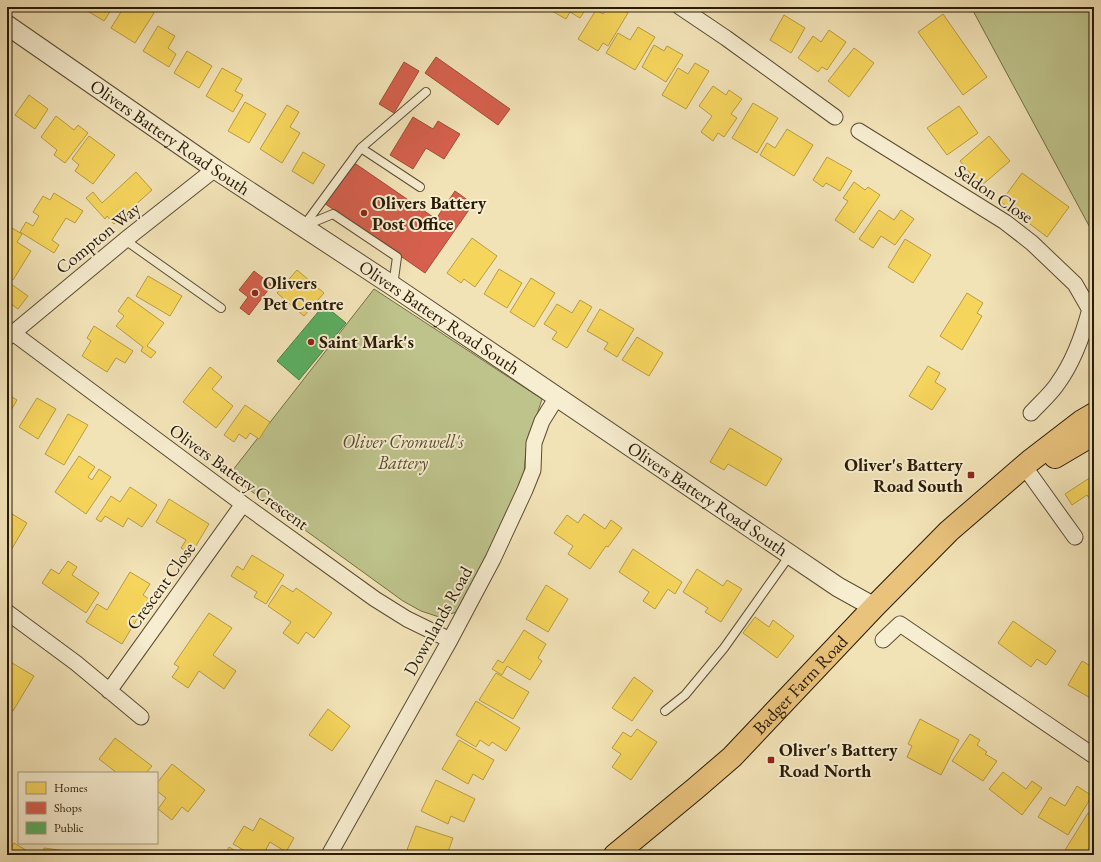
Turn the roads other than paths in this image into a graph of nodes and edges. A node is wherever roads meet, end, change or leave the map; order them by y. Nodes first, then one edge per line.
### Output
1 (680, 7) edge
2 (7, 25) edge
3 (426, 92) dead end
4 (835, 117) dead end
5 (859, 131) dead end
6 (362, 148) junction
7 (215, 169) junction
8 (420, 187) dead end
9 (303, 226) junction
10 (125, 240) junction
11 (393, 286) junction
12 (221, 308) dead end
13 (1092, 313) edge
14 (10, 336) edge
15 (556, 396) junction
16 (1031, 413) dead end
17 (1094, 414) edge
18 (1094, 434) edge
19 (1027, 469) junction
20 (243, 504) junction
21 (1075, 537) dead end
22 (790, 554) junction
23 (874, 607) junction
24 (7, 612) edge
25 (450, 640) junction
26 (883, 640) dead end
27 (109, 691) junction
28 (665, 711) dead end
29 (141, 717) dead end
30 (1094, 756) edge
31 (329, 855) edge
32 (615, 855) edge

1 - 4 street
2 - 7 street, Olivers Battery Road South
3 - 6 lane
5 - 13 street, Seldon Close
6 - 8 lane
6 - 9 lane
7 - 9 street, Olivers Battery Road South
7 - 10 street, Compton Way
9 - 11 street, Olivers Battery Road South
9 - 11 lane
10 - 12 lane
10 - 14 street, Compton Way
11 - 15 street, Olivers Battery Road South
13 - 16 street, Seldon Close
14 - 20 street, Olivers Battery Crescent
15 - 22 street, Olivers Battery Road South
15 - 25 street, Downlands Road
17 - 19 main road, Badger Farm Road
18 - 19 main road, Badger Farm Road
19 - 21 street
19 - 23 main road, Badger Farm Road
20 - 25 street, Olivers Battery Crescent
20 - 27 street, Crescent Close
22 - 23 street, Olivers Battery Road South
22 - 28 lane
23 - 32 main road, Badger Farm Road
24 - 27 street
25 - 31 street, Downlands Road
26 - 30 street
27 - 29 street

